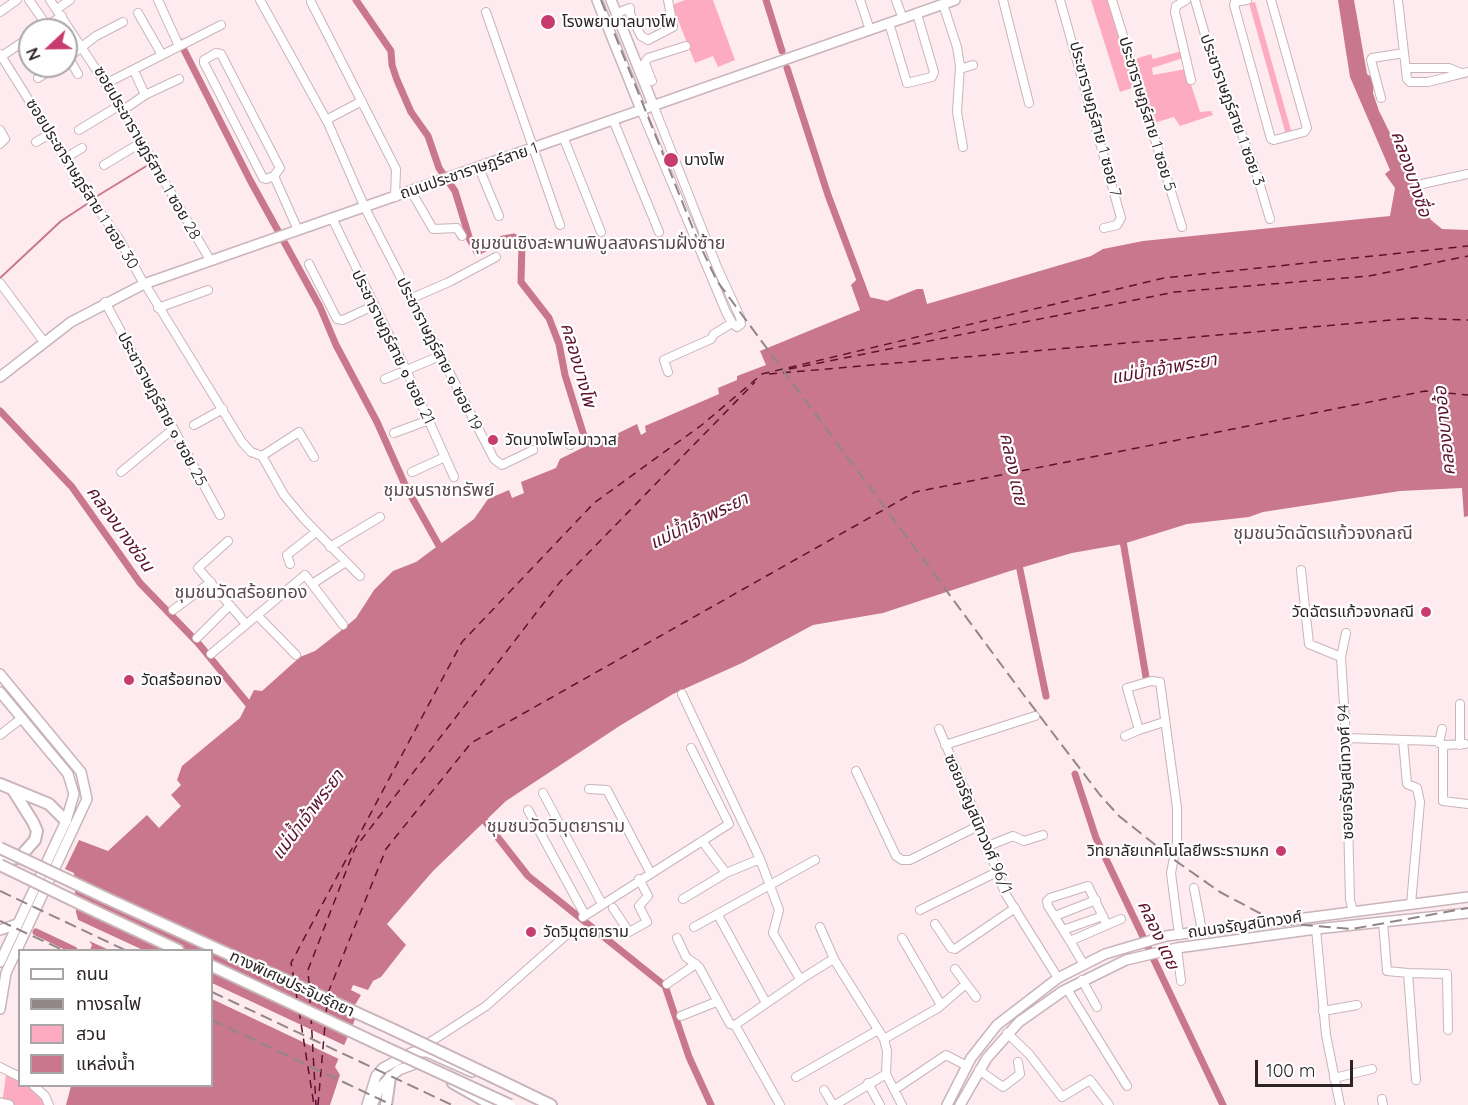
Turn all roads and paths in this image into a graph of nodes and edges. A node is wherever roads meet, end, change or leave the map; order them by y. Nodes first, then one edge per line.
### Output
1 (17, 0) edge
2 (29, 0) edge
3 (51, 0) edge
4 (70, 0) edge
5 (158, 0) edge
6 (260, 0) edge
7 (597, 0) edge
8 (612, 0) edge
9 (668, 0) edge
10 (860, 0) edge
11 (896, 0) edge
12 (955, 0) edge
13 (1003, 0) edge
14 (1060, 0) edge
15 (1112, 0) edge
16 (1186, 0) edge
17 (1195, 0) edge
18 (1246, 0) edge
19 (1271, 0) edge
20 (1398, 0) edge
21 (311, 2) dead end
22 (632, 4) edge
23 (944, 4) junction
24 (0, 12) edge
25 (59, 12) junction
26 (486, 12) dead end
27 (138, 13) dead end
28 (617, 13) junction
29 (917, 14) junction
30 (40, 18) edge
31 (54, 18) edge
32 (903, 19) junction
33 (123, 22) dead end
34 (889, 23) junction
35 (221, 25) dead end
36 (870, 30) junction
37 (18, 44) edge
38 (182, 45) junction
39 (84, 46) junction
40 (686, 46) dead end
41 (78, 50) edge
42 (1404, 54) junction
43 (1, 55) edge
44 (162, 55) junction
45 (641, 65) junction
46 (973, 65) dead end
47 (1406, 68) junction
48 (960, 69) junction
49 (1465, 73) edge
50 (136, 75) dead end
51 (179, 79) dead end
52 (1191, 80) dead end
53 (652, 81) dead end
54 (107, 83) junction
55 (145, 95) junction
56 (1381, 98) dead end
57 (362, 101) junction
58 (1029, 103) dead end
59 (654, 107) junction
60 (122, 108) junction
61 (642, 112) junction
62 (326, 120) junction
63 (614, 122) junction
64 (0, 130) edge
65 (79, 130) dead end
66 (51, 133) junction
67 (564, 138) junction
68 (36, 142) dead end
69 (142, 142) junction
70 (0, 144) edge
71 (963, 147) dead end
72 (82, 148) dead end
73 (535, 148) junction
74 (67, 157) junction
75 (104, 165) dead end
76 (479, 168) junction
77 (1468, 174) edge
78 (274, 176) junction
79 (1422, 184) dead end
80 (411, 191) junction
81 (395, 196) junction
82 (365, 208) junction
83 (499, 216) dead end
84 (332, 218) junction
85 (1270, 219) dead end
86 (560, 225) dead end
87 (1182, 227) dead end
88 (1104, 228) dead end
89 (298, 230) junction
90 (601, 232) dead end
91 (658, 232) dead end
92 (462, 236) dead end
93 (496, 257) dead end
94 (210, 261) junction
95 (309, 264) dead end
96 (0, 283) edge
97 (144, 284) junction
98 (208, 290) dead end
99 (410, 299) junction
100 (105, 302) junction
101 (373, 306) junction
102 (158, 308) junction
103 (732, 324) junction
104 (44, 342) junction
105 (440, 356) junction
106 (406, 369) junction
107 (668, 372) dead end
108 (0, 377) edge
109 (386, 379) dead end
110 (223, 409) junction
111 (429, 420) junction
112 (194, 425) dead end
113 (173, 429) junction
114 (394, 433) dead end
115 (557, 442) dead end
116 (570, 445) dead end
117 (533, 450) dead end
118 (262, 456) junction
119 (314, 457) dead end
120 (445, 457) junction
121 (121, 472) dead end
122 (412, 472) dead end
123 (454, 477) dead end
124 (220, 515) dead end
125 (380, 517) dead end
126 (316, 532) junction
127 (228, 541) dead end
128 (330, 547) junction
129 (346, 562) junction
130 (290, 564) dead end
131 (1301, 570) dead end
132 (360, 576) dead end
133 (211, 582) junction
134 (312, 584) junction
135 (230, 605) junction
136 (172, 610) dead end
137 (257, 615) junction
138 (246, 624) junction
139 (343, 625) dead end
140 (1346, 633) dead end
141 (197, 638) dead end
142 (211, 654) dead end
143 (296, 655) dead end
144 (1341, 657) junction
145 (0, 674) edge
146 (0, 692) edge
147 (682, 694) dead end
148 (1460, 704) dead end
149 (1035, 716) dead end
150 (22, 718) junction
151 (1164, 722) junction
152 (939, 729) dead end
153 (1442, 729) dead end
154 (1139, 730) junction
155 (0, 735) edge
156 (1125, 736) dead end
157 (1346, 738) junction
158 (1403, 740) junction
159 (1441, 744) junction
160 (945, 745) junction
161 (691, 748) dead end
162 (856, 771) dead end
163 (0, 784) edge
164 (589, 789) dead end
165 (13, 790) junction
166 (543, 793) dead end
167 (1468, 804) edge
168 (528, 810) dead end
169 (65, 823) junction
170 (980, 825) junction
171 (1043, 835) dead end
172 (702, 841) junction
173 (988, 846) junction
174 (0, 848) edge
175 (0, 855) edge
176 (760, 859) junction
177 (815, 860) dead end
178 (0, 865) edge
179 (650, 872) junction
180 (997, 872) junction
181 (726, 873) junction
182 (639, 879) junction
183 (771, 885) junction
184 (1194, 888) dead end
185 (1468, 897) edge
186 (683, 899) dead end
187 (1096, 900) junction
188 (602, 904) junction
189 (1411, 904) junction
190 (613, 908) dead end
191 (1015, 908) junction
192 (1382, 908) junction
193 (920, 910) dead end
194 (1353, 911) junction
195 (1468, 913) edge
196 (718, 915) junction
197 (1055, 916) junction
198 (1103, 916) junction
199 (1120, 919) dead end
200 (1383, 922) junction
201 (16, 924) junction
202 (935, 924) dead end
203 (1354, 925) junction
204 (1107, 926) junction
205 (694, 927) dead end
206 (820, 927) dead end
207 (1316, 929) junction
208 (0, 930) edge
209 (1063, 930) junction
210 (1202, 932) junction
211 (1179, 935) junction
212 (565, 936) dead end
213 (5, 938) edge
214 (677, 938) dead end
215 (902, 938) dead end
216 (20, 940) junction
217 (1070, 941) junction
218 (1177, 948) junction
219 (2, 949) edge
220 (174, 949) edge
221 (15, 952) junction
222 (835, 961) junction
223 (0, 962) edge
224 (696, 964) junction
225 (1084, 965) junction
226 (213, 966) edge
227 (955, 969) dead end
228 (1408, 973) junction
229 (1058, 978) junction
230 (800, 980) junction
231 (1082, 980) junction
232 (1181, 981) dead end
233 (667, 984) dead end
234 (966, 984) junction
235 (1067, 989) junction
236 (976, 997) dead end
237 (765, 1001) junction
238 (716, 1002) junction
239 (941, 1005) junction
240 (1357, 1005) dead end
241 (1097, 1007) dead end
242 (0, 1009) edge
243 (1323, 1011) junction
244 (681, 1016) dead end
245 (735, 1024) junction
246 (878, 1030) junction
247 (1448, 1030) dead end
248 (1007, 1033) junction
249 (884, 1039) junction
250 (415, 1052) junction
251 (1018, 1062) dead end
252 (967, 1066) junction
253 (0, 1067) edge
254 (1372, 1069) dead end
255 (979, 1070) junction
256 (436, 1071) junction
257 (886, 1074) junction
258 (18, 1076) edge
259 (390, 1077) junction
260 (796, 1077) dead end
261 (1334, 1078) junction
262 (1416, 1080) dead end
263 (868, 1083) junction
264 (1127, 1086) dead end
265 (35, 1087) edge
266 (824, 1090) dead end
267 (894, 1090) junction
268 (0, 1103) edge
269 (9, 1105) edge
270 (49, 1105) edge
271 (367, 1105) edge
272 (372, 1105) edge
273 (386, 1105) edge
274 (492, 1105) edge
275 (510, 1105) edge
276 (518, 1105) edge
277 (546, 1105) edge
278 (551, 1105) edge
279 (780, 1105) edge
280 (834, 1105) edge
281 (880, 1105) edge
282 (902, 1105) edge
283 (947, 1105) edge
284 (960, 1105) edge
285 (1109, 1105) edge
286 (1340, 1105) edge

1 - 24 street
2 - 30 street
3 - 25 street, ซอยประชาราษฎร์สาย 1 ซอย 28
4 - 25 street
5 - 38 street
6 - 62 street, ประชาราษฎร์สาย ๑ ซอย 19
7 - 61 main road
8 - 28 main road
9 - 22 street
10 - 36 street
11 - 32 street
12 - 23 main road, ถนนประชาราษฎร์สาย 1
13 - 58 street
14 - 88 street, ประชาราษฎร์สาย 1 ซอย 7
15 - 87 street, ประชาราษฎร์สาย 1 ซอย 5
16 - 52 street
17 - 85 street, ประชาราษฎร์สาย 1 ซอย 3
18 - 19 street
20 - 42 street
21 - 57 street
22 - 28 street
23 - 29 main road, ถนนประชาราษฎร์สาย 1
23 - 48 street
25 - 31 street
25 - 39 street, ซอยประชาราษฎร์สาย 1 ซอย 28
26 - 73 street
27 - 44 street
28 - 45 main road
29 - 32 main road, ถนนประชาราษฎร์สาย 1
29 - 34 street
32 - 34 main road, ถนนประชาราษฎร์สาย 1
33 - 39 street
34 - 36 main road, ถนนประชาราษฎร์สาย 1
35 - 38 street
36 - 59 main road, ถนนประชาราษฎร์สาย 1
37 - 43 street
38 - 44 street
39 - 41 street
39 - 54 street, ซอยประชาราษฎร์สาย 1 ซอย 28
40 - 45 street
42 - 47 street
42 - 56 street
43 - 66 street, ซอยประชาราษฎร์สาย 1 ซอย 30
44 - 54 street
45 - 53 street
45 - 59 main road
46 - 48 street
47 - 49 street
47 - 49 street
48 - 71 street
50 - 55 street
51 - 55 street
54 - 60 street, ซอยประชาราษฎร์สาย 1 ซอย 28
55 - 60 street
57 - 62 street
57 - 81 street
59 - 61 main road, ถนนประชาราษฎร์สาย 1
59 - 103 street
60 - 65 street
60 - 69 street, ซอยประชาราษฎร์สาย 1 ซอย 28
61 - 63 main road, ถนนประชาราษฎร์สาย 1
61 - 103 street
62 - 82 street, ประชาราษฎร์สาย ๑ ซอย 19
63 - 67 main road, ถนนประชาราษฎร์สาย 1
63 - 91 street
64 - 70 street
66 - 68 street
66 - 74 street, ซอยประชาราษฎร์สาย 1 ซอย 30
67 - 73 main road, ถนนประชาราษฎร์สาย 1
67 - 90 street
69 - 75 street
69 - 94 street, ซอยประชาราษฎร์สาย 1 ซอย 28
72 - 74 street
73 - 76 main road, ถนนประชาราษฎร์สาย 1
73 - 86 street
74 - 97 street, ซอยประชาราษฎร์สาย 1 ซอย 30
76 - 80 main road, ถนนประชาราษฎร์สาย 1
76 - 83 street
77 - 79 street
78 - 78 street
78 - 89 street
80 - 81 main road, ถนนประชาราษฎร์สาย 1
80 - 92 street
81 - 82 main road, ถนนประชาราษฎร์สาย 1
82 - 84 main road, ถนนประชาราษฎร์สาย 1
82 - 99 street, ประชาราษฎร์สาย ๑ ซอย 19
84 - 89 main road, ถนนประชาราษฎร์สาย 1
84 - 101 street, ประชาราษฎร์สาย ๑ ซอย 21
89 - 94 main road, ถนนประชาราษฎร์สาย 1
93 - 99 street
94 - 97 main road, ถนนประชาราษฎร์สาย 1
95 - 101 street
96 - 104 street
97 - 100 main road, ถนนประชาราษฎร์สาย 1
97 - 102 street, ซอยประชาราษฎร์สาย 1 ซอย 30
98 - 102 street
99 - 105 street, ประชาราษฎร์สาย ๑ ซอย 19
100 - 104 main road, ถนนประชาราษฎร์สาย 1
100 - 113 street, ประชาราษฎร์สาย ๑ ซอย 25
101 - 106 street, ประชาราษฎร์สาย ๑ ซอย 21
102 - 110 street, ซอยประชาราษฎร์สาย 1 ซอย 30
103 - 107 street
104 - 108 main road, ถนนประชาราษฎร์สาย 1
105 - 106 street
105 - 117 street, ประชาราษฎร์สาย ๑ ซอย 19
106 - 109 street
106 - 111 street, ประชาราษฎร์สาย ๑ ซอย 21
110 - 112 street
110 - 118 street, ซอยประชาราษฎร์สาย 1 ซอย 30
111 - 114 street
111 - 120 street, ประชาราษฎร์สาย ๑ ซอย 21
113 - 121 street
113 - 124 street, ประชาราษฎร์สาย ๑ ซอย 25
115 - 116 street
118 - 119 street
118 - 126 street
120 - 122 street
120 - 123 street, ประชาราษฎร์สาย ๑ ซอย 21
125 - 128 street
126 - 128 street
126 - 130 street
127 - 133 street
128 - 129 street
129 - 132 street
129 - 134 street
131 - 144 street
133 - 135 street
133 - 136 street
134 - 137 street
134 - 139 street
135 - 138 street
135 - 141 street
137 - 138 street
137 - 143 street
138 - 142 street
140 - 144 street, ซอยจรัญสนิทวงศ์ 94
144 - 157 street, ซอยจรัญสนิทวงศ์ 94
145 - 216 main road
146 - 150 main road
147 - 176 street
148 - 159 street
149 - 160 street
150 - 155 street
150 - 169 main road
151 - 154 street
151 - 154 street
151 - 211 street
152 - 160 street, ซอยจรัญสนิทวงศ์ 96/1
153 - 159 street
154 - 156 street
157 - 158 street
157 - 194 street, ซอยจรัญสนิทวงศ์ 94
158 - 159 street
158 - 189 street
159 - 167 street
160 - 170 street, ซอยจรัญสนิทวงศ์ 96/1
161 - 172 street
162 - 170 street
163 - 165 highway
164 - 179 street
165 - 169 highway
165 - 175 highway
166 - 188 street
168 - 188 street
169 - 201 main road
170 - 173 street, ซอยจรัญสนิทวงศ์ 96/1
171 - 173 street
172 - 179 street
172 - 181 street
173 - 180 street, ซอยจรัญสนิทวงศ์ 96/1
174 - 278 highway, ทางพิเศษประจิมรัถยา, bridge
176 - 181 street
176 - 183 street
177 - 183 street
178 - 220 highway, bridge
179 - 182 street
180 - 191 street, ซอยจรัญสนิทวงศ์ 96/1
180 - 193 street
181 - 186 street
182 - 188 street
182 - 190 street
183 - 196 street
183 - 230 street
184 - 210 street
185 - 189 main road, ถนนจรัญสนิทวงศ์
187 - 197 street
187 - 197 street
187 - 198 street
189 - 192 main road, ถนนจรัญสนิทวงศ์
191 - 202 street
191 - 229 street, ซอยจรัญสนิทวงศ์ 96/1
192 - 194 main road, ถนนจรัญสนิทวงศ์
192 - 200 main road
194 - 203 main road
194 - 210 main road, ถนนจรัญสนิทวงศ์
195 - 200 main road, ถนนจรัญสนิทวงศ์
196 - 205 street
196 - 237 street
197 - 209 street
198 - 204 street
198 - 209 street
199 - 204 street
200 - 203 main road, ถนนจรัญสนิทวงศ์
200 - 228 street
201 - 208 main road
201 - 213 main road
203 - 207 main road, ถนนจรัญสนิทวงศ์
204 - 217 street
206 - 222 street
207 - 218 main road, ถนนจรัญสนิทวงศ์
207 - 243 street
209 - 217 street
210 - 211 main road, ถนนจรัญสนิทวงศ์
211 - 225 main road, ถนนจรัญสนิทวงศ์
212 - 250 street
213 - 216 main road
213 - 219 main road
214 - 224 street
215 - 239 street
216 - 221 main road
217 - 225 street
218 - 231 main road, ถนนจรัญสนิทวงศ์
218 - 232 street
219 - 221 main road
219 - 223 main road
221 - 242 main road
222 - 230 street
222 - 246 street
224 - 233 street
224 - 238 street
225 - 229 main road, ถนนจรัญสนิทวงศ์
226 - 256 highway, ทางพิเศษประจิมรัถยา, bridge
227 - 234 street
228 - 247 street
228 - 262 street
229 - 252 main road, ถนนจรัญสนิทวงศ์
230 - 237 street
231 - 235 main road, ถนนจรัญสนิทวงศ์
231 - 241 street
234 - 236 street
234 - 239 street
235 - 248 main road, ถนนจรัญสนิทวงศ์
235 - 264 street
237 - 245 street
238 - 244 street
238 - 245 street
239 - 249 street
240 - 243 street
243 - 261 street
245 - 279 street
246 - 249 street
246 - 260 street
248 - 255 main road, ถนนจรัญสนิทวงศ์
248 - 285 street
249 - 257 street
250 - 271 main road
250 - 277 main road
251 - 255 street
252 - 267 street
252 - 283 main road, ถนนจรัญสนิทวงศ์
253 - 258 street
254 - 261 street
255 - 284 main road, ถนนจรัญสนิทวงศ์
256 - 274 highway, bridge
256 - 275 highway, ทางพิเศษประจิมรัถยา, bridge
257 - 263 street
257 - 267 street
259 - 272 main road
259 - 273 highway
259 - 276 main road
261 - 286 street
263 - 280 street
263 - 281 street
265 - 270 street
266 - 280 street
267 - 282 street
268 - 269 main road

